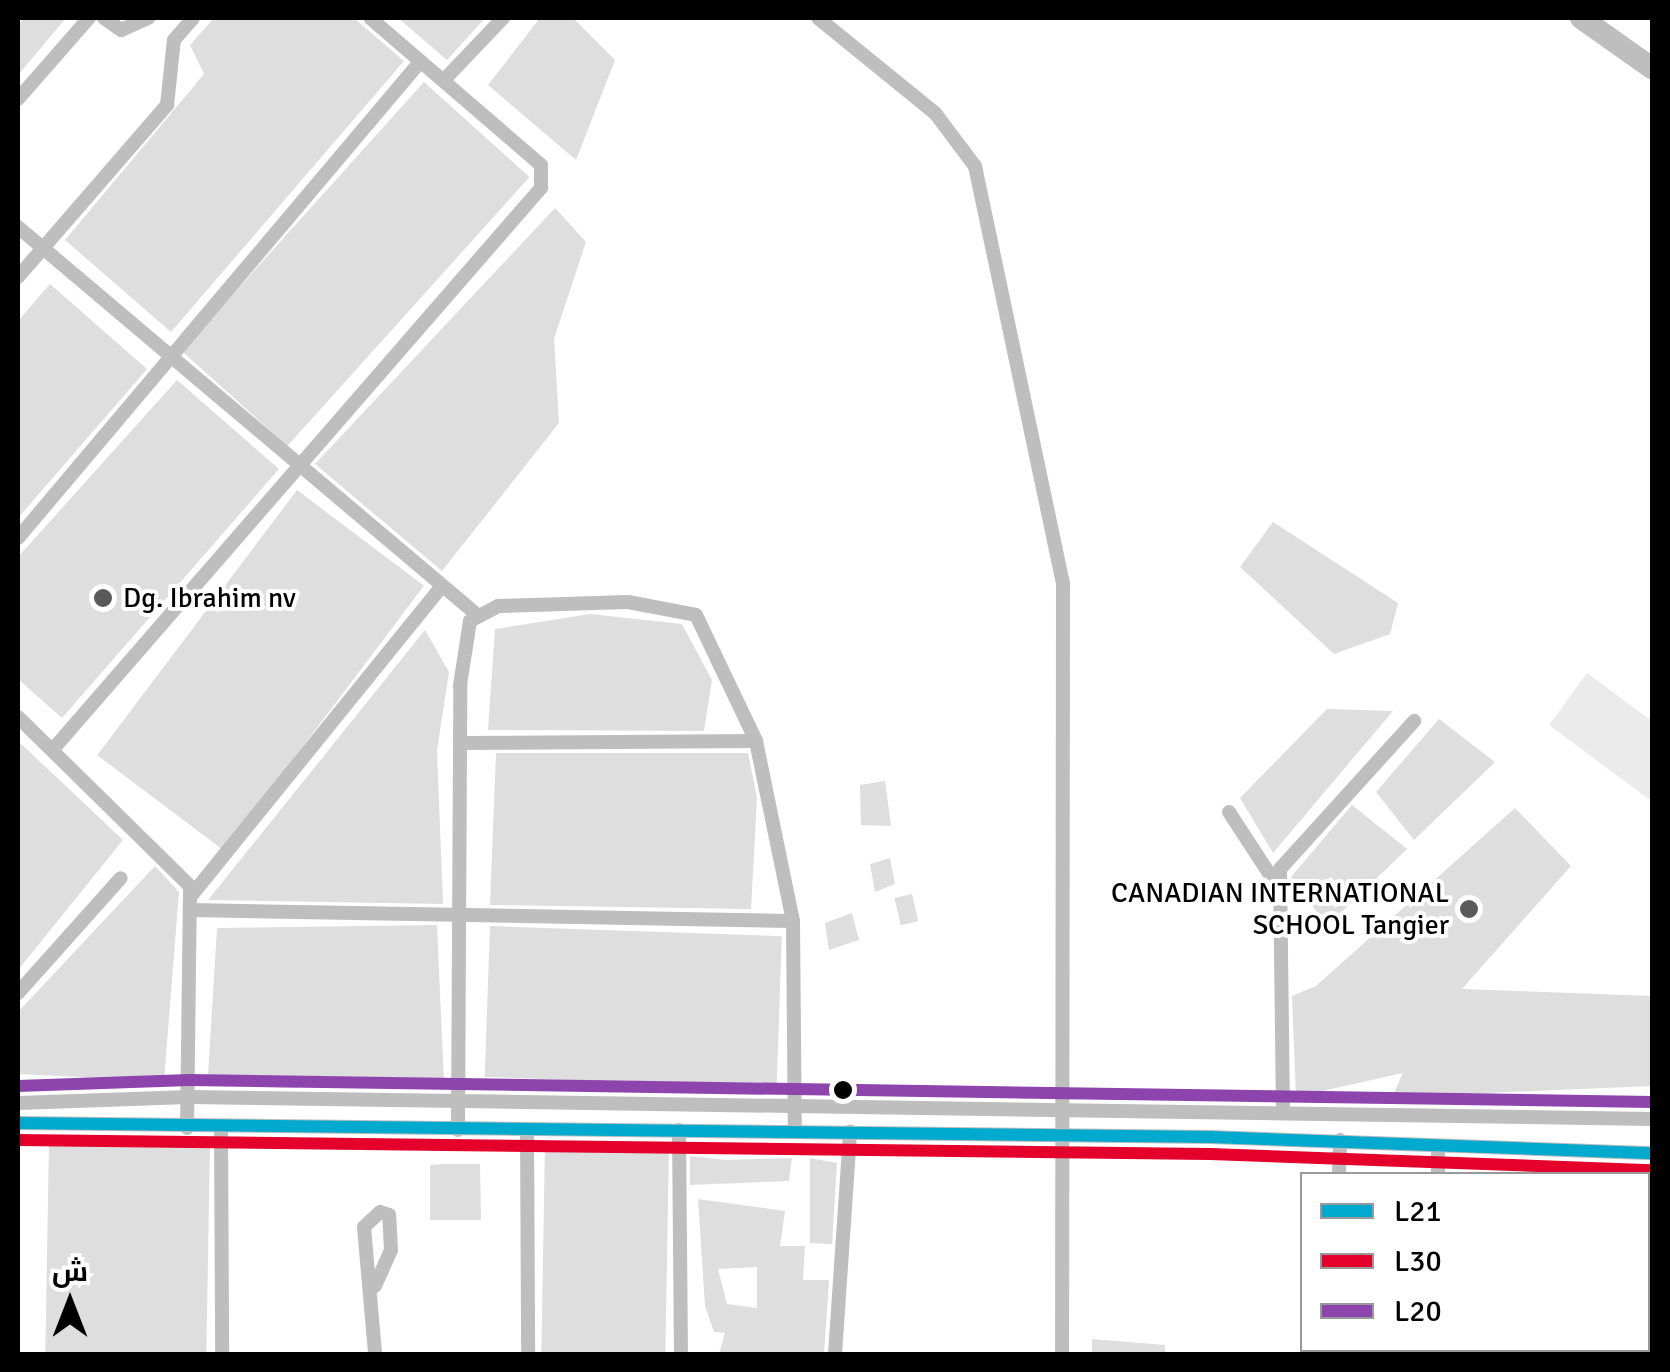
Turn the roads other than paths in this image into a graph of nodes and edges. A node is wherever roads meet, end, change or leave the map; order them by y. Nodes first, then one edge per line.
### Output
1 (89, 18) edge
2 (104, 18) edge
3 (148, 18) edge
4 (194, 18) edge
5 (370, 18) edge
6 (503, 18) edge
7 (818, 18) edge
8 (1581, 18) edge
9 (420, 62) junction
10 (1652, 68) edge
11 (444, 80) junction
12 (18, 99) edge
13 (18, 227) edge
14 (41, 246) junction
15 (18, 276) edge
16 (170, 360) junction
17 (292, 466) junction
18 (18, 538) edge
19 (440, 589) junction
20 (475, 613) junction
21 (18, 716) edge
22 (1414, 721) dead end
23 (460, 742) junction
24 (756, 742) junction
25 (55, 746) junction
26 (1229, 812) dead end
27 (121, 878) dead end
28 (1276, 884) junction
29 (191, 903) junction
30 (460, 915) junction
31 (792, 921) junction
32 (18, 993) edge
33 (189, 1098) junction
34 (458, 1100) junction
35 (18, 1103) edge
36 (798, 1104) junction
37 (1066, 1110) junction
38 (1283, 1113) junction
39 (1652, 1119) edge
40 (18, 1124) edge
41 (187, 1128) junction
42 (221, 1130) junction
43 (458, 1130) junction
44 (680, 1130) junction
45 (527, 1131) junction
46 (796, 1131) junction
47 (850, 1132) junction
48 (1065, 1137) junction
49 (1340, 1140) junction
50 (1438, 1147) junction
51 (1652, 1153) edge
52 (1339, 1172) edge
53 (1438, 1172) edge
54 (376, 1286) dead end
55 (222, 1354) edge
56 (376, 1354) edge
57 (528, 1354) edge
58 (681, 1354) edge
59 (834, 1354) edge
60 (1062, 1354) edge

1 - 12 street
2 - 3 street
4 - 14 street
5 - 9 street
6 - 11 street
7 - 37 street
8 - 10 highway
9 - 11 street
9 - 16 street
11 - 17 street
13 - 14 street
14 - 15 street
14 - 16 street
16 - 17 street
16 - 18 street
17 - 19 street
17 - 25 street
19 - 20 street
19 - 29 street
20 - 23 street
20 - 24 street
21 - 25 street
22 - 28 street
23 - 24 street
23 - 30 street
24 - 31 street
25 - 29 street
26 - 28 street
27 - 32 street
28 - 38 street
29 - 30 street
29 - 33 street
30 - 31 street
30 - 34 street
31 - 36 street
33 - 34 street
33 - 35 street
33 - 41 street
34 - 36 street
34 - 43 street
36 - 37 street
36 - 46 street
37 - 38 street
37 - 48 street
38 - 39 street
40 - 41 street
41 - 42 street
42 - 43 street
42 - 55 street
43 - 45 street
44 - 45 street
44 - 46 street
44 - 58 street
45 - 57 street
46 - 47 street
47 - 48 street
47 - 59 street
48 - 49 street
48 - 60 street
49 - 50 street
49 - 52 street
50 - 51 street
50 - 53 street
54 - 56 street

